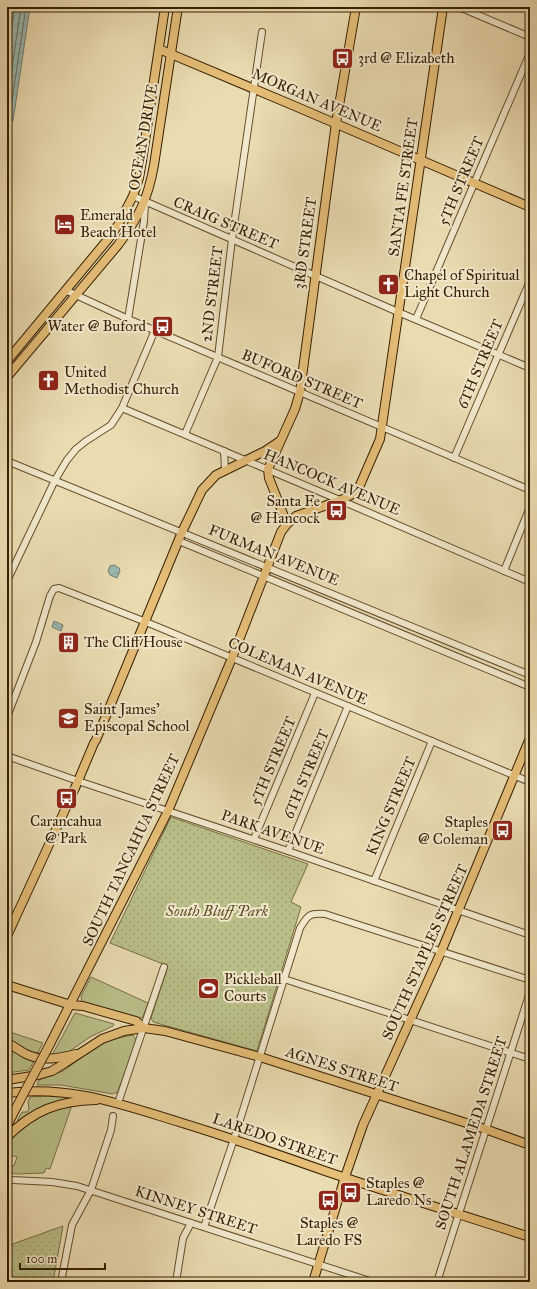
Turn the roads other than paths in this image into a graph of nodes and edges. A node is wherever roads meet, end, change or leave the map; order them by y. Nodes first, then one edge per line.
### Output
1 (165, 7) edge
2 (178, 7) edge
3 (356, 7) edge
4 (443, 7) edge
5 (459, 7) edge
6 (262, 32) dead end
7 (530, 37) edge
8 (159, 49) junction
9 (530, 53) edge
10 (172, 54) junction
11 (255, 89) junction
12 (336, 123) junction
13 (421, 160) junction
14 (474, 183) junction
15 (133, 196) junction
16 (145, 202) junction
17 (530, 207) edge
18 (232, 239) junction
19 (315, 275) junction
20 (530, 281) edge
21 (65, 290) junction
22 (75, 296) junction
23 (398, 312) junction
24 (128, 318) junction
25 (416, 319) junction
26 (155, 330) junction
27 (498, 354) junction
28 (218, 357) junction
29 (7, 361) edge
30 (530, 368) edge
31 (7, 377) edge
32 (300, 392) junction
33 (122, 408) junction
34 (382, 427) junction
35 (185, 434) junction
36 (282, 439) junction
37 (224, 451) junction
38 (454, 458) junction
39 (246, 460) junction
40 (7, 461) edge
41 (268, 469) junction
42 (226, 470) junction
43 (55, 480) junction
44 (530, 490) edge
45 (357, 492) junction
46 (341, 500) junction
47 (356, 506) junction
48 (530, 507) edge
49 (287, 524) junction
50 (182, 532) junction
51 (179, 541) junction
52 (267, 567) junction
53 (504, 571) junction
54 (263, 576) junction
55 (7, 581) edge
56 (530, 582) edge
57 (367, 608) junction
58 (363, 618) junction
59 (146, 622) junction
60 (456, 645) junction
61 (452, 654) junction
62 (232, 658) junction
63 (530, 676) edge
64 (530, 686) edge
65 (316, 693) junction
66 (348, 706) junction
67 (7, 717) edge
68 (530, 738) edge
69 (432, 741) junction
70 (7, 756) edge
71 (515, 776) junction
72 (78, 781) junction
73 (530, 782) edge
74 (168, 811) junction
75 (254, 839) junction
76 (288, 851) junction
77 (374, 880) junction
78 (458, 911) junction
79 (530, 935) edge
80 (7, 936) edge
81 (441, 952) junction
82 (164, 967) dead end
83 (284, 980) junction
84 (530, 980) edge
85 (7, 985) edge
86 (530, 992) edge
87 (71, 1005) junction
88 (410, 1021) junction
89 (144, 1028) junction
90 (7, 1043) edge
91 (510, 1052) junction
92 (79, 1053) junction
93 (260, 1057) junction
94 (530, 1059) edge
95 (7, 1080) edge
96 (7, 1093) edge
97 (376, 1094) junction
98 (105, 1100) junction
99 (118, 1103) junction
100 (15, 1110) junction
101 (113, 1116) dead end
102 (7, 1117) edge
103 (7, 1126) edge
104 (485, 1129) junction
105 (7, 1137) edge
106 (234, 1139) junction
107 (530, 1144) edge
108 (345, 1178) junction
109 (10, 1180) edge
110 (91, 1190) junction
111 (459, 1213) junction
112 (191, 1223) junction
113 (204, 1227) junction
114 (530, 1237) edge
115 (318, 1264) junction
116 (60, 1282) edge
117 (176, 1282) edge
118 (313, 1282) edge
119 (373, 1282) edge
120 (437, 1282) edge

1 - 8 main road, OCEAN DRIVE
2 - 10 main road, OCEAN DRIVE
3 - 12 main road, 3RD STREET
4 - 13 main road, SANTA FE STREET
5 - 7 street
6 - 11 street, 2ND STREET
8 - 10 main road, MORGAN AVENUE
8 - 15 main road, OCEAN DRIVE
9 - 14 street, 5TH STREET
10 - 11 main road, MORGAN AVENUE
10 - 16 main road, OCEAN DRIVE
11 - 12 main road, MORGAN AVENUE
11 - 18 street, 2ND STREET
12 - 13 main road, MORGAN AVENUE
12 - 19 main road, 3RD STREET
13 - 14 main road, MORGAN AVENUE
13 - 23 main road, SANTA FE STREET
14 - 17 main road, MORGAN AVENUE
14 - 25 street, 5TH STREET
15 - 16 street, CRAIG STREET
15 - 21 main road, OCEAN DRIVE
16 - 18 street, CRAIG STREET
16 - 22 main road
16 - 24 street, OCEAN DRIVE
18 - 19 street, CRAIG STREET
18 - 28 street, 2ND STREET
19 - 23 street, CRAIG STREET
19 - 32 main road, 3RD STREET
20 - 27 street, 6TH STREET
21 - 22 street, BUFORD STREET
21 - 29 main road, OCEAN DRIVE
22 - 24 street, BUFORD STREET
22 - 31 main road
23 - 25 street, CRAIG STREET
23 - 34 main road, SANTA FE STREET
24 - 26 street, BUFORD STREET
25 - 27 street, CRAIG STREET
26 - 28 street, BUFORD STREET
26 - 33 street
27 - 30 street, CRAIG STREET
27 - 38 street, 6TH STREET
28 - 32 street, BUFORD STREET
28 - 35 street, 2ND STREET
32 - 34 street, BUFORD STREET
32 - 36 main road, 3RD STREET
33 - 35 street, HANCOCK AVENUE
33 - 43 street
34 - 38 street, BUFORD STREET
34 - 45 main road, SANTA FE STREET
35 - 37 street, HANCOCK AVENUE
36 - 39 main road
36 - 41 main road, 3RD STREET
37 - 39 street, HANCOCK AVENUE
37 - 42 street
38 - 44 street, BUFORD STREET
39 - 41 street, HANCOCK AVENUE
39 - 42 main road
40 - 43 street, FURMAN AVENUE
41 - 46 street, HANCOCK AVENUE
41 - 49 main road
42 - 50 main road
43 - 50 street, FURMAN AVENUE
43 - 55 street
45 - 46 main road
45 - 47 street
46 - 47 street, HANCOCK AVENUE
46 - 49 main road, SOUTH TANCAHUA STREET
47 - 53 street, HANCOCK AVENUE
48 - 53 street
49 - 52 main road, SOUTH TANCAHUA STREET
50 - 51 main road
50 - 52 street, FURMAN AVENUE
51 - 54 street, FURMAN AVENUE
51 - 59 main road
52 - 54 main road, SOUTH TANCAHUA STREET
52 - 57 street, FURMAN AVENUE
53 - 56 street, HANCOCK AVENUE
54 - 58 street, FURMAN AVENUE
54 - 62 main road, SOUTH TANCAHUA STREET
57 - 58 street
57 - 60 street, FURMAN AVENUE
58 - 61 street, FURMAN AVENUE
59 - 62 street, COLEMAN AVENUE
59 - 67 street, COLEMAN AVENUE
59 - 72 main road
60 - 61 street
60 - 63 street, FURMAN AVENUE
61 - 64 street, FURMAN AVENUE
62 - 65 street, COLEMAN AVENUE
62 - 74 main road, SOUTH TANCAHUA STREET
65 - 66 street, COLEMAN AVENUE
65 - 75 street, 5TH STREET
66 - 69 street, COLEMAN AVENUE
66 - 76 street, 6TH STREET
68 - 71 main road, SOUTH STAPLES STREET
69 - 71 street, COLEMAN AVENUE
69 - 77 street, KING STREET
70 - 72 street, PARK AVENUE
71 - 73 street, COLEMAN AVENUE
71 - 78 main road, SOUTH STAPLES STREET
72 - 74 street, PARK AVENUE
72 - 80 main road
74 - 75 street, PARK AVENUE
74 - 87 main road, SOUTH TANCAHUA STREET
75 - 76 street, PARK AVENUE
76 - 77 street, PARK AVENUE
77 - 78 street, PARK AVENUE
78 - 79 street, PARK AVENUE
78 - 81 main road, SOUTH STAPLES STREET
81 - 83 street
81 - 84 street
81 - 88 main road, SOUTH STAPLES STREET
82 - 89 street
83 - 88 street
83 - 93 street
85 - 87 main road
86 - 91 street, SOUTH ALAMEDA STREET
87 - 89 main road
87 - 100 main road, SOUTH TANCAHUA STREET, bridge
88 - 91 street
88 - 97 main road, SOUTH STAPLES STREET
89 - 92 main road
89 - 93 main road, AGNES STREET
89 - 99 street
90 - 92 main road
91 - 94 street
91 - 104 street, SOUTH ALAMEDA STREET
92 - 95 main road
93 - 97 main road, AGNES STREET
93 - 106 street
96 - 98 main road, LAREDO STREET
97 - 104 main road, AGNES STREET
97 - 108 main road, SOUTH STAPLES STREET
98 - 99 main road, LAREDO STREET
98 - 105 main road
99 - 106 main road, LAREDO STREET
100 - 102 main road
100 - 103 main road, SOUTH TANCAHUA STREET
101 - 110 street
104 - 107 main road, AGNES STREET
104 - 111 street, SOUTH ALAMEDA STREET
106 - 108 main road, LAREDO STREET
106 - 113 street
108 - 111 main road, LAREDO STREET
108 - 115 main road, SOUTH STAPLES STREET
109 - 110 street, KINNEY STREET
110 - 112 street, KINNEY STREET
110 - 116 street
111 - 114 main road, LAREDO STREET
111 - 120 street, SOUTH ALAMEDA STREET
112 - 113 street, KINNEY STREET
112 - 117 street
113 - 115 street, KINNEY STREET
115 - 118 main road, SOUTH STAPLES STREET
115 - 119 street, KINNEY STREET

